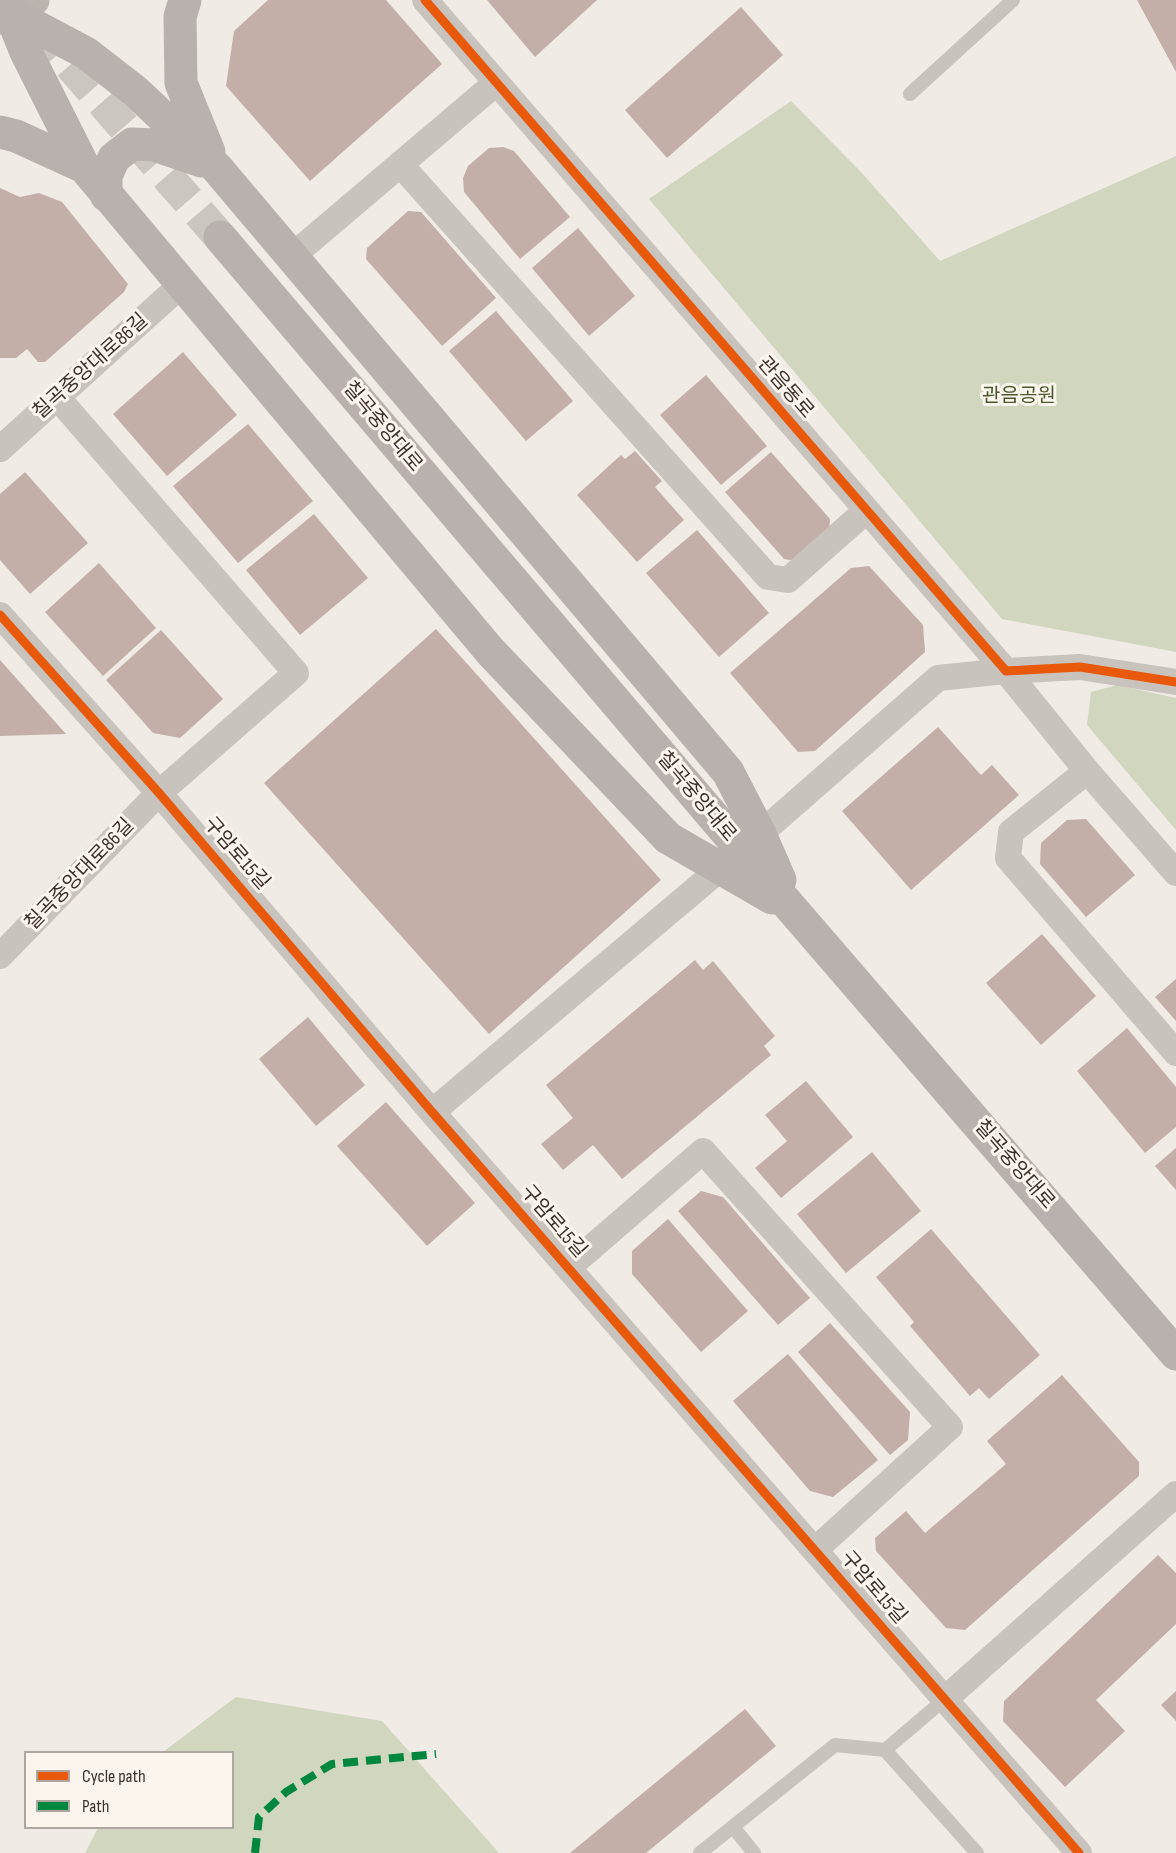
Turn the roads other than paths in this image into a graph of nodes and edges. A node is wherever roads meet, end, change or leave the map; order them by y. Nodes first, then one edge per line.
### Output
1 (185, 0) edge
2 (425, 0) edge
3 (1013, 0) edge
4 (10, 8) edge
5 (496, 82) junction
6 (910, 94) dead end
7 (0, 132) edge
8 (400, 164) junction
9 (84, 167) junction
10 (216, 167) junction
11 (106, 195) junction
12 (220, 237) tunnel mouth
13 (291, 257) junction
14 (181, 285) junction
15 (57, 398) junction
16 (0, 449) edge
17 (867, 510) junction
18 (0, 615) edge
19 (1006, 671) junction
20 (1176, 682) edge
21 (1087, 771) junction
22 (159, 793) junction
23 (760, 834) junction
24 (721, 868) junction
25 (1176, 873) edge
26 (792, 909) junction
27 (0, 956) edge
28 (1176, 1053) edge
29 (432, 1112) junction
30 (569, 1267) junction
31 (1176, 1354) edge
32 (1176, 1494) edge
33 (816, 1549) junction
34 (945, 1699) junction
35 (885, 1750) junction
36 (733, 1827) junction
37 (700, 1853) edge
38 (754, 1853) edge
39 (977, 1853) edge
40 (1079, 1853) edge

1 - 10 main road
2 - 5 street, 관음동로
3 - 6 lane
4 - 9 main road
4 - 10 main road
5 - 8 street
5 - 17 street, 관음동로
7 - 9 main road
8 - 13 street
8 - 17 street
9 - 11 main road
10 - 11 main road
10 - 13 main road
11 - 14 main road
12 - 26 main road, 칠곡중앙대로
13 - 23 main road
14 - 15 street, 칠곡중앙대로86길
14 - 24 main road
15 - 16 street, 칠곡중앙대로86길
15 - 22 street, 칠곡중앙대로86길
17 - 19 street, 관음동로
18 - 22 street, 구암로15길
19 - 20 street
19 - 21 street, 관음동로
19 - 23 street
21 - 25 street, 관음동로
21 - 28 street
22 - 27 street, 칠곡중앙대로86길
22 - 29 street, 구암로15길
23 - 26 main road
24 - 26 main road
24 - 29 street
26 - 31 main road, 칠곡중앙대로
29 - 30 street, 구암로15길
30 - 33 street, 구암로15길
30 - 33 street
32 - 34 street
33 - 34 street, 구암로15길
34 - 35 lane
34 - 40 street, 구암로15길
35 - 36 lane
35 - 39 lane
36 - 37 lane
36 - 38 lane

